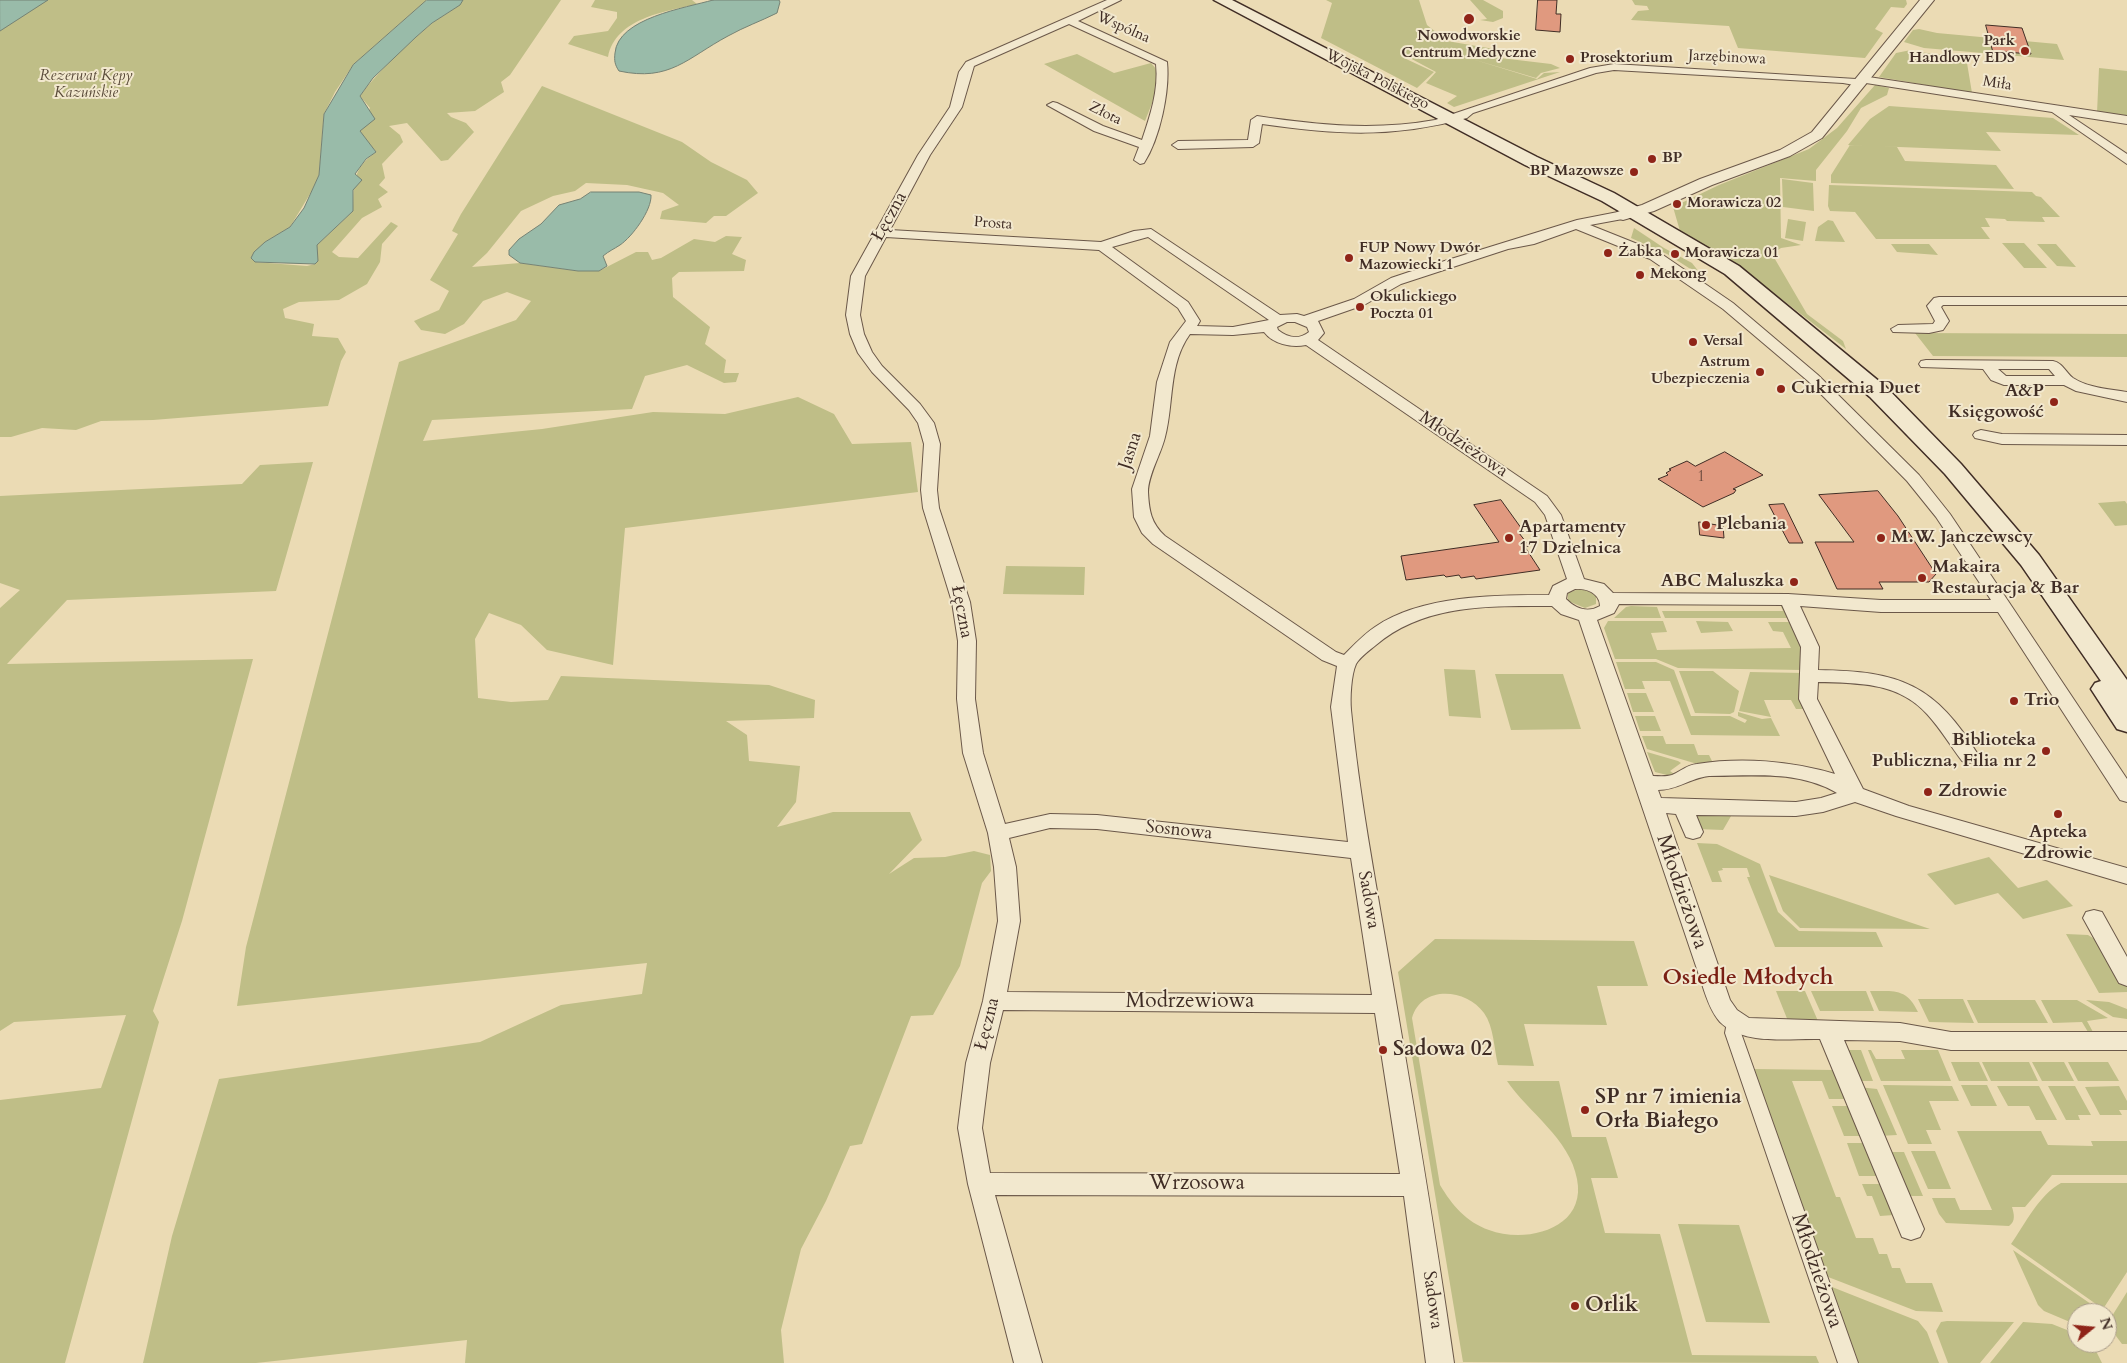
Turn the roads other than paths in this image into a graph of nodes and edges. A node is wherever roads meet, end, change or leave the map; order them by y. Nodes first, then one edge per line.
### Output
1 (1116, 0) edge
2 (1221, 0) edge
3 (1927, 0) edge
4 (1068, 20) junction
5 (1861, 81) junction
6 (1053, 105) dead end
7 (2055, 109) junction
8 (1452, 119) junction
9 (2127, 120) edge
10 (1146, 145) junction
11 (1178, 145) dead end
12 (1140, 160) dead end
13 (2127, 160) edge
14 (1623, 210) junction
15 (1579, 224) junction
16 (881, 233) junction
17 (1151, 233) joint
18 (1102, 246) junction
19 (2127, 301) edge
20 (1306, 320) junction
21 (1274, 323) junction
22 (1898, 329) dead end
23 (1188, 330) junction
24 (1308, 340) junction
25 (1926, 364) dead end
26 (2127, 397) edge
27 (1982, 435) dead end
28 (2127, 440) edge
29 (1978, 499) junction
30 (1577, 583) junction
31 (1609, 598) junction
32 (1557, 600) junction
33 (1788, 600) junction
34 (2004, 606) junction
35 (1586, 615) junction
36 (1347, 663) junction
37 (1809, 676) junction
38 (2127, 700) edge
39 (2127, 723) edge
40 (1969, 756) dead end
41 (1645, 783) junction
42 (1855, 794) junction
43 (2127, 795) edge
44 (1652, 804) junction
45 (1683, 807) junction
46 (1693, 832) dead end
47 (998, 833) junction
48 (1360, 851) junction
49 (2127, 876) edge
50 (2094, 918) dead end
51 (2127, 978) edge
52 (994, 1001) junction
53 (1385, 1004) junction
54 (1734, 1022) junction
55 (1828, 1030) junction
56 (2127, 1041) edge
57 (980, 1184) junction
58 (1414, 1185) junction
59 (1911, 1229) dead end
60 (1028, 1363) edge
61 (1440, 1363) edge
62 (1848, 1363) edge

1 - 4 street, Łęczna
2 - 8 main road, Wojska Polskiego
3 - 5 street
4 - 10 street, Wspólna
4 - 16 street, Łęczna
5 - 7 street, Miła
5 - 8 street, Jarzębinowa
5 - 14 street
6 - 10 street, Złota
7 - 9 street, Miła
7 - 13 street
8 - 11 street, Jarzębinowa
8 - 14 main road, Wojska Polskiego
10 - 12 street
14 - 15 street
14 - 29 main road, Wojska Polskiego
15 - 20 street
15 - 34 street
16 - 18 street, Prosta
16 - 47 street, Łęczna
17 - 18 street
17 - 21 street
18 - 23 street
19 - 22 street
20 - 21 street
20 - 24 street
21 - 23 street
21 - 24 street
23 - 36 street, Jasna
24 - 30 street, Młodzieżowa
25 - 26 street
27 - 28 street
29 - 38 main road, Wojska Polskiego
29 - 39 main road, Wojska Polskiego
30 - 31 street
30 - 32 street
31 - 33 street
31 - 35 street
32 - 35 street
32 - 36 street
33 - 34 street
33 - 37 street
34 - 43 street
35 - 41 street, Młodzieżowa
36 - 48 street, Sadowa
37 - 40 street
37 - 42 street
41 - 42 street
41 - 44 street, Młodzieżowa
42 - 45 street
42 - 49 street
44 - 45 street
44 - 54 street, Młodzieżowa
45 - 46 street
47 - 48 street, Sosnowa
47 - 52 street, Łęczna
48 - 53 street, Sadowa
50 - 51 street
52 - 53 street, Modrzewiowa
52 - 57 street, Łęczna
53 - 58 street, Sadowa
54 - 55 street
54 - 62 street, Młodzieżowa
55 - 56 street
55 - 59 street
57 - 58 street, Wrzosowa
57 - 60 street, Łęczna
58 - 61 street, Sadowa

